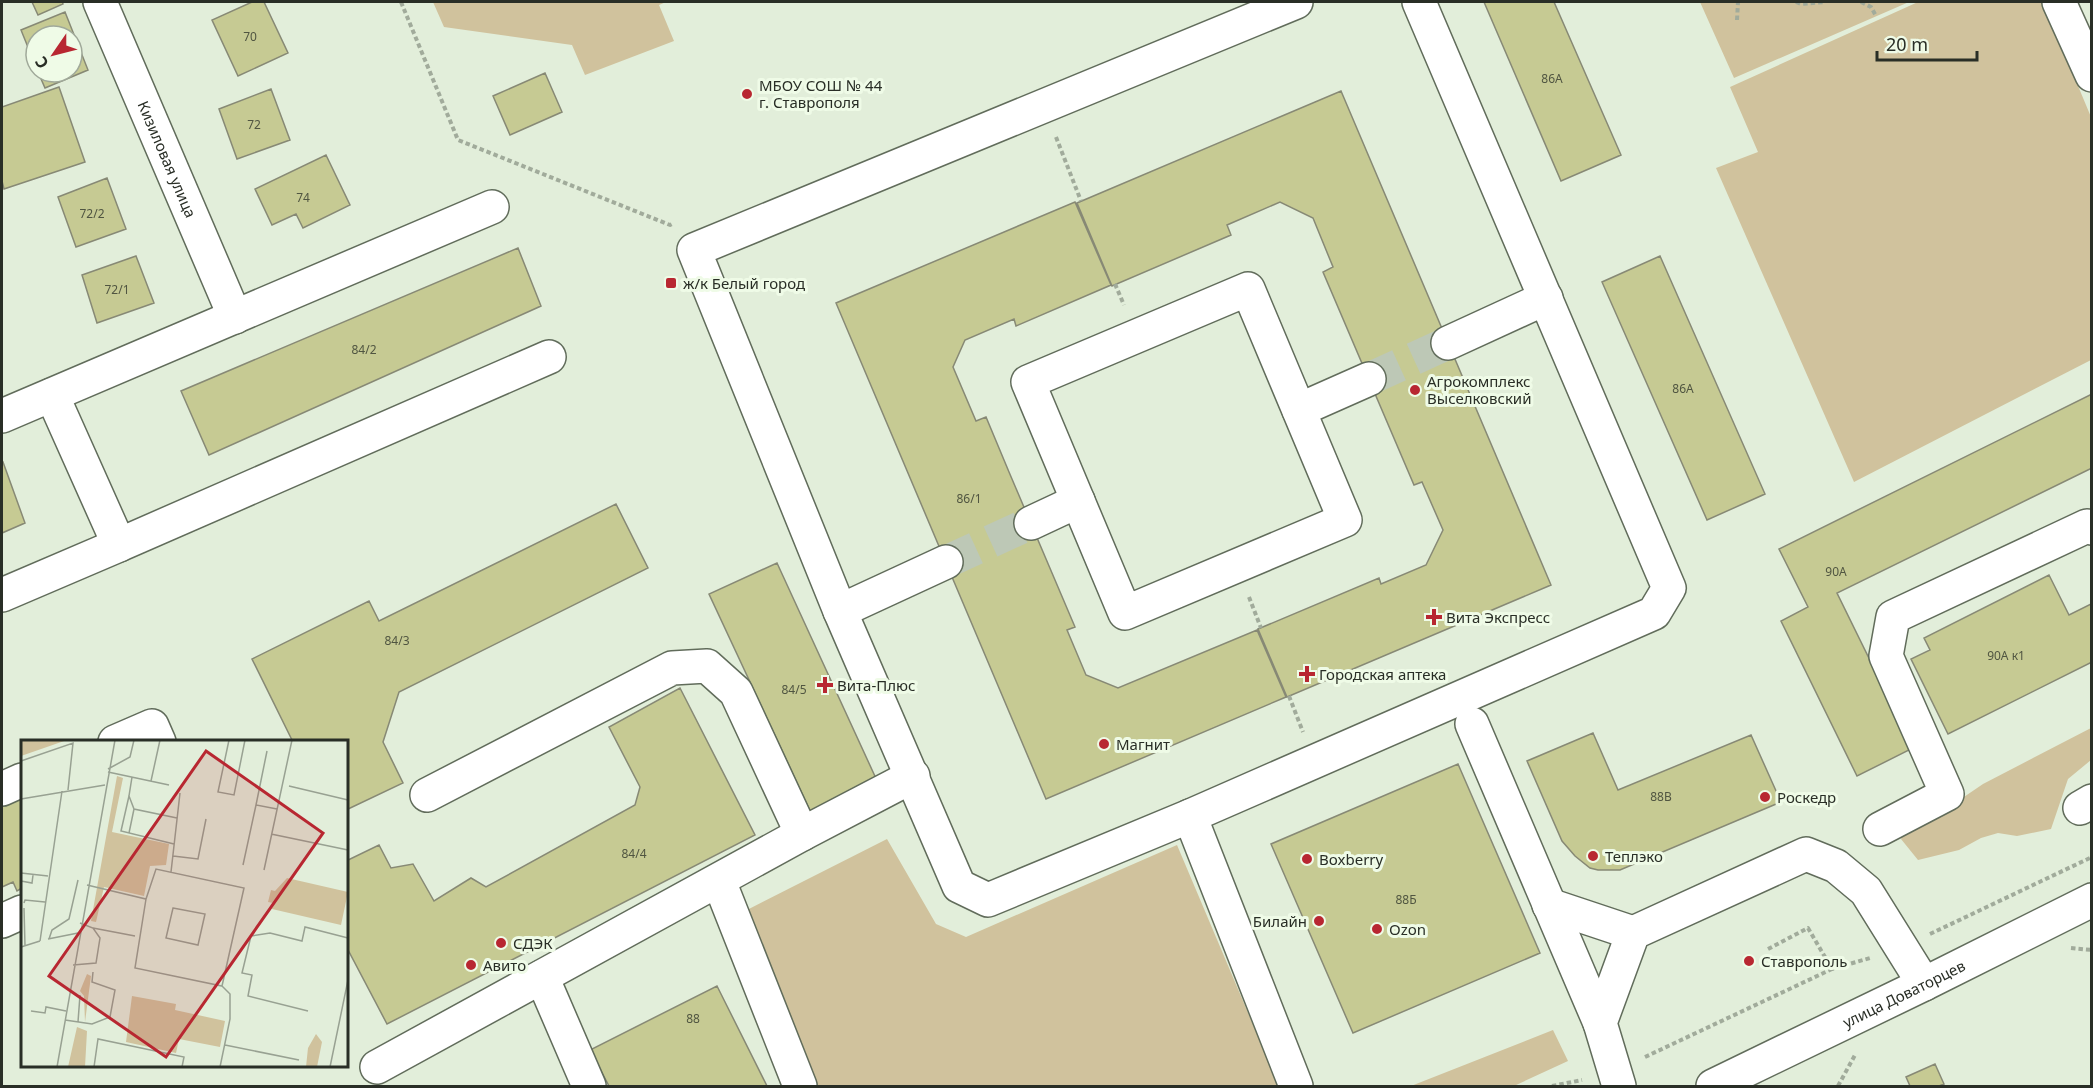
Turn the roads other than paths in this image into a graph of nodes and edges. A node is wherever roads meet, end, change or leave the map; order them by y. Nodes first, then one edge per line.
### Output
1 (100, 2) edge
2 (1296, 2) edge
3 (1419, 2) edge
4 (2059, 2) edge
5 (2091, 75) edge
6 (492, 207) dead end
7 (1546, 298) junction
8 (235, 317) junction
9 (1448, 343) tunnel mouth
10 (549, 357) dead end
11 (1369, 378) tunnel mouth
12 (52, 395) junction
13 (1299, 411) junction
14 (2, 416) edge
15 (1078, 501) junction
16 (1031, 523) tunnel mouth
17 (2091, 528) edge
18 (119, 545) junction
19 (946, 562) tunnel mouth
20 (2, 595) edge
21 (840, 610) junction
22 (1472, 724) dead end
23 (117, 740) edge
24 (159, 740) edge
25 (913, 776) junction
26 (21, 780) edge
27 (2, 789) edge
28 (427, 795) dead end
29 (1190, 816) junction
30 (1880, 829) dead end
31 (802, 834) junction
32 (719, 881) junction
33 (2091, 900) edge
34 (1549, 905) junction
35 (21, 912) edge
36 (2, 921) edge
37 (1633, 933) junction
38 (542, 977) junction
39 (1924, 984) junction
40 (1600, 1023) junction
41 (377, 1066) dead end
42 (1617, 1079) edge
43 (590, 1086) edge
44 (800, 1086) edge
45 (1296, 1086) edge
46 (1713, 1086) edge

1 - 8 street, Кизиловая улица
2 - 21 street
3 - 7 street
4 - 5 street
6 - 8 street
7 - 9 street
7 - 29 street
8 - 12 street
10 - 18 street
11 - 13 street
12 - 14 street
12 - 18 street
13 - 15 street
13 - 15 street
15 - 16 street
17 - 30 street
18 - 20 street
19 - 21 street
21 - 25 street
22 - 34 street
23 - 24 street
25 - 29 street
25 - 31 street
26 - 27 street
28 - 31 street
29 - 45 street
31 - 32 street
32 - 38 street
32 - 44 street
33 - 39 street, улица Доваторцев
34 - 37 street
34 - 40 street
35 - 36 street
37 - 39 street
37 - 40 street
38 - 41 street
38 - 43 street
39 - 46 street, улица Доваторцев
40 - 42 street

